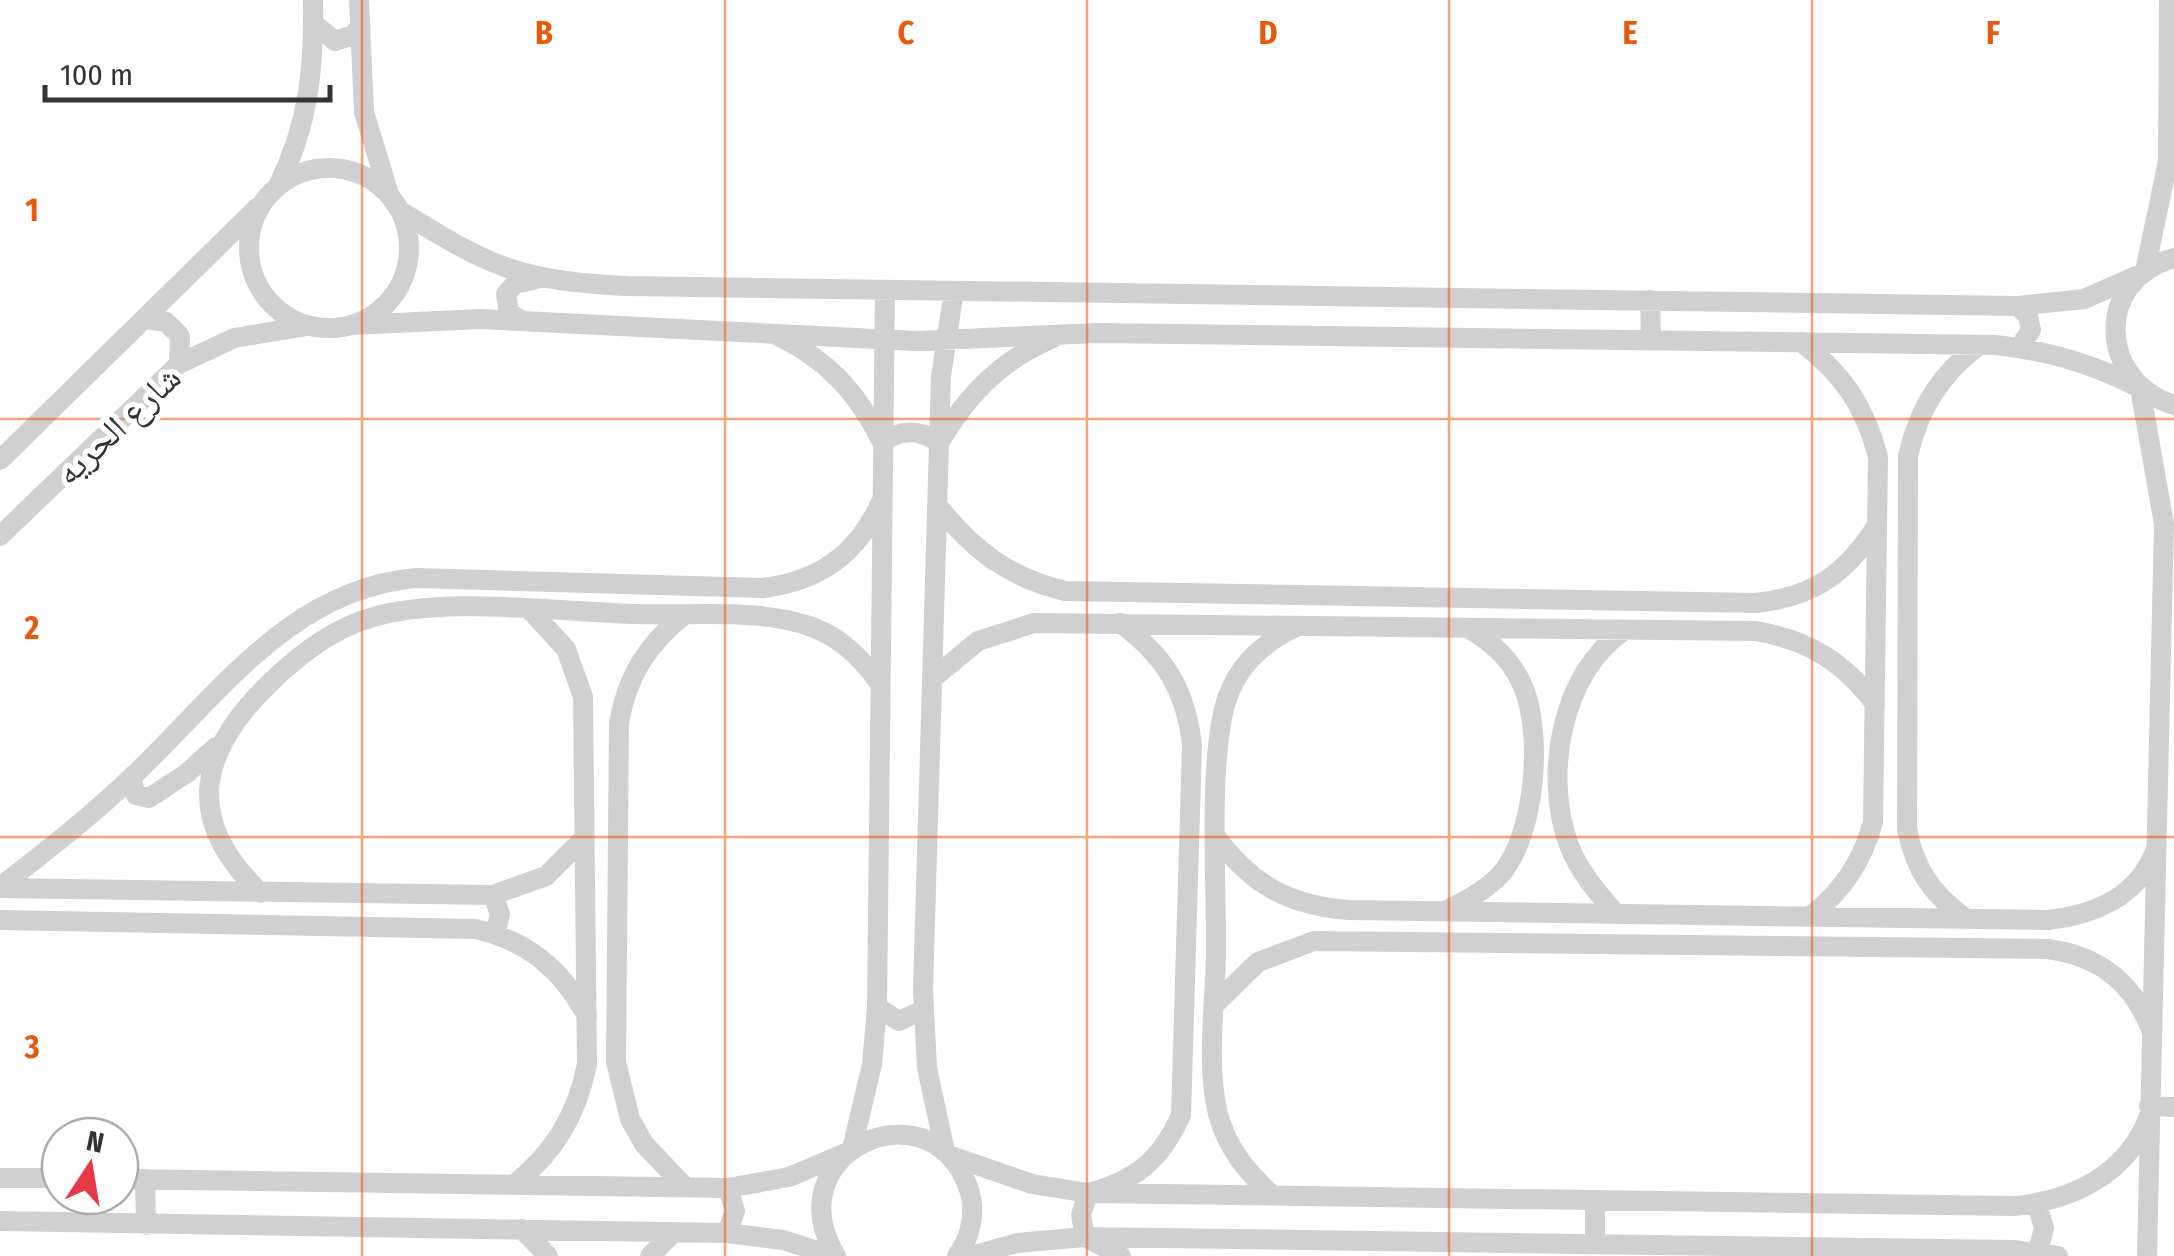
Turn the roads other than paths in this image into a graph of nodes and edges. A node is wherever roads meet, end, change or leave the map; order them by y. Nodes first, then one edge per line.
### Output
1 (313, 0) edge
2 (360, 0) edge
3 (2169, 1) edge
4 (314, 24) junction
5 (359, 28) junction
6 (2171, 164) edge
7 (278, 186) junction
8 (388, 192) junction
9 (262, 203) junction
10 (402, 212) junction
11 (2174, 258) edge
12 (2143, 273) junction
13 (539, 279) junction
14 (885, 290) junction
15 (954, 291) junction
16 (1650, 300) junction
17 (2018, 306) junction
18 (147, 319) junction
19 (522, 320) junction
20 (308, 326) junction
21 (351, 326) junction
22 (765, 330) junction
23 (1064, 333) junction
24 (884, 339) junction
25 (947, 340) junction
26 (1652, 340) junction
27 (1801, 342) junction
28 (1979, 345) junction
29 (2019, 348) junction
30 (180, 364) junction
31 (2140, 388) junction
32 (2174, 406) edge
33 (882, 442) junction
34 (939, 443) junction
35 (1908, 456) junction
36 (1878, 457) junction
37 (0, 460) edge
38 (880, 502) junction
39 (937, 506) junction
40 (2169, 519) edge
41 (1878, 525) junction
42 (0, 536) edge
43 (788, 585) junction
44 (1065, 590) junction
45 (1756, 603) junction
46 (531, 611) junction
47 (684, 616) junction
48 (784, 619) junction
49 (1064, 622) junction
50 (1120, 623) junction
51 (1300, 626) junction
52 (1466, 628) junction
53 (1626, 629) junction
54 (1756, 631) junction
55 (932, 679) junction
56 (880, 684) junction
57 (1876, 704) junction
58 (1530, 712) junction
59 (1565, 713) junction
60 (586, 722) junction
61 (619, 723) junction
62 (218, 746) junction
63 (1192, 775) junction
64 (1218, 776) junction
65 (132, 778) junction
66 (1876, 800) junction
67 (1905, 800) junction
68 (1528, 815) junction
69 (1562, 815) junction
70 (585, 837) junction
71 (1218, 838) junction
72 (2155, 851) junction
73 (0, 887) edge
74 (261, 892) junction
75 (494, 895) junction
76 (1317, 908) junction
77 (1444, 912) junction
78 (1616, 914) junction
79 (1811, 916) junction
80 (1965, 918) junction
81 (0, 920) edge
82 (2048, 920) junction
83 (495, 934) junction
84 (1314, 941) junction
85 (2048, 949) junction
86 (1215, 1004) junction
87 (877, 1006) junction
88 (923, 1010) junction
89 (587, 1016) junction
90 (2151, 1030) junction
91 (616, 1062) junction
92 (586, 1064) junction
93 (1184, 1083) junction
94 (1213, 1083) junction
95 (2174, 1107) edge
96 (2150, 1111) junction
97 (849, 1151) junction
98 (948, 1154) junction
99 (0, 1178) edge
100 (40, 1178) edge
101 (140, 1180) edge
102 (145, 1180) junction
103 (514, 1184) junction
104 (685, 1187) junction
105 (728, 1188) junction
106 (1088, 1193) junction
107 (1272, 1195) junction
108 (1595, 1200) junction
109 (2036, 1204) junction
110 (0, 1221) edge
111 (146, 1224) junction
112 (522, 1229) junction
113 (727, 1233) junction
114 (672, 1234) junction
115 (1086, 1237) junction
116 (1270, 1240) junction
117 (1595, 1244) junction
118 (2048, 1254) edge
119 (548, 1256) edge
120 (650, 1256) edge
121 (835, 1256) edge
122 (957, 1256) edge
123 (971, 1256) edge
124 (1120, 1256) edge
125 (1254, 1256) edge
126 (2146, 1256) edge

1 - 4 street
2 - 5 street
3 - 6 street
4 - 5 street
4 - 7 street
5 - 8 street
6 - 12 street
7 - 8 street
7 - 9 street
8 - 10 street
9 - 18 street, شارع الحريه
9 - 20 street
10 - 13 street
10 - 21 street
11 - 12 street
12 - 17 street
12 - 31 street
13 - 14 street
13 - 19 street
14 - 15 street
14 - 24 street
15 - 16 street
15 - 25 street
16 - 17 street
16 - 26 street
17 - 29 street
18 - 30 street
18 - 37 street, شارع الحريه
19 - 21 street
19 - 22 street
20 - 21 street
20 - 30 street, شارع الحريه
22 - 24 street
22 - 33 street
23 - 25 street
23 - 26 street
23 - 34 street
24 - 25 street
24 - 33 street
25 - 34 street
26 - 27 street
27 - 28 street
27 - 36 street
28 - 29 street
28 - 35 street
29 - 31 street
30 - 42 street, شارع الحريه
31 - 32 street
31 - 40 street
33 - 34 street
33 - 38 street
34 - 39 street
35 - 36 street
35 - 67 street
36 - 41 street
38 - 43 street
38 - 56 street
39 - 44 street
39 - 55 street
40 - 72 street
41 - 45 street
41 - 57 street
43 - 48 street
43 - 65 street
44 - 45 street
44 - 49 street
45 - 54 street
46 - 47 street
46 - 60 street
46 - 62 street
47 - 48 street
47 - 61 street
48 - 56 street
49 - 50 street
49 - 55 street
50 - 51 street
50 - 63 street
51 - 52 street
51 - 64 street
52 - 53 street
52 - 58 street
53 - 54 street
53 - 59 street
54 - 57 street
55 - 88 street
56 - 87 street
57 - 66 street
58 - 59 street
58 - 68 street
59 - 69 street
60 - 61 street
60 - 70 street
61 - 91 street
62 - 65 street
62 - 74 street
63 - 64 street
63 - 93 street
64 - 71 street
65 - 73 street
66 - 67 street
66 - 79 street
67 - 80 street
68 - 69 street
68 - 77 street
69 - 78 street
70 - 75 street
70 - 89 street
71 - 76 street
71 - 86 street
72 - 82 street
72 - 90 street
73 - 74 street
74 - 75 street
75 - 83 street
76 - 77 street
76 - 84 street
77 - 78 street
78 - 79 street
79 - 80 street
80 - 82 street
81 - 83 street
82 - 85 street
83 - 89 street
84 - 85 street
84 - 86 street
85 - 90 street
86 - 94 street
87 - 88 street
87 - 97 street
88 - 98 street
89 - 92 street
90 - 96 street
91 - 92 street
91 - 104 street
92 - 103 street
93 - 94 street
93 - 106 street
94 - 107 street
95 - 96 street
96 - 109 street
96 - 126 street
97 - 98 street
97 - 105 street
97 - 121 street
98 - 106 street
98 - 122 street
99 - 100 street
101 - 102 street
102 - 103 street
102 - 111 street
103 - 104 street
104 - 105 street
105 - 113 street
106 - 107 street
106 - 115 street
107 - 108 street
108 - 109 street
108 - 117 street
109 - 118 street
110 - 111 street
111 - 112 street
112 - 114 street
112 - 119 street
113 - 114 street
113 - 121 street
114 - 120 street
115 - 116 street
115 - 123 street
115 - 124 street
116 - 117 street
116 - 125 street
117 - 118 street

